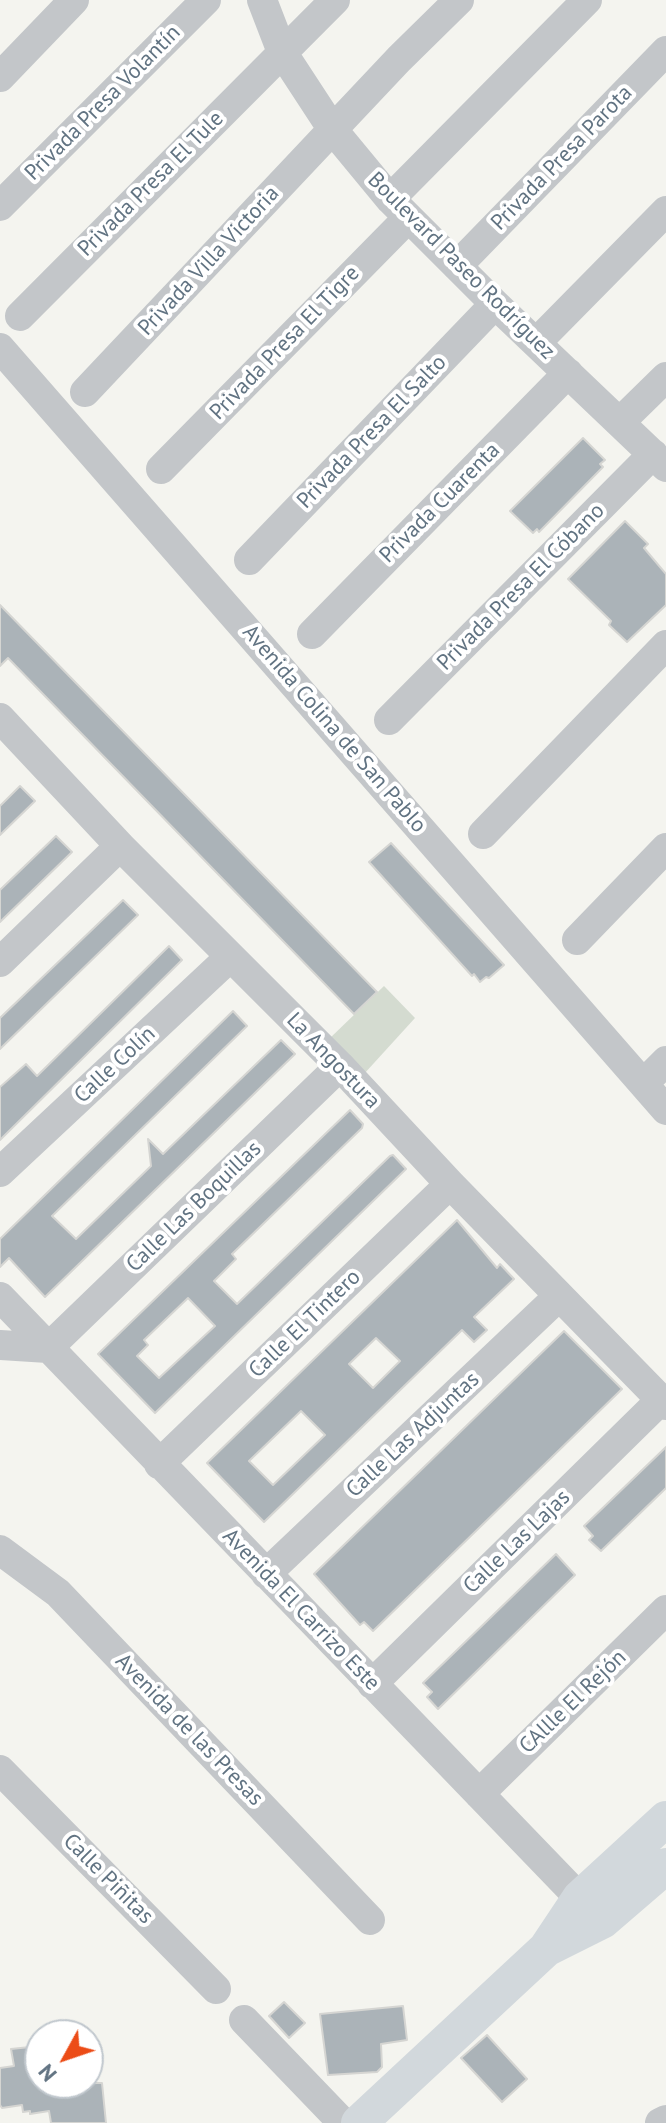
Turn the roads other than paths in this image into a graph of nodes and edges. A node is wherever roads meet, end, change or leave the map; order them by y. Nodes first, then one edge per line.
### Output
1 (74, 0) edge
2 (206, 0) edge
3 (262, 0) edge
4 (335, 0) edge
5 (459, 0) edge
6 (587, 0) edge
7 (666, 51) edge
8 (282, 52) junction
9 (0, 77) edge
10 (333, 130) junction
11 (0, 206) edge
12 (399, 208) junction
13 (666, 211) edge
14 (457, 266) junction
15 (495, 304) junction
16 (20, 316) dead end
17 (536, 343) junction
18 (0, 348) edge
19 (568, 373) junction
20 (666, 377) edge
21 (85, 392) dead end
22 (620, 422) junction
23 (659, 460) edge
24 (161, 469) dead end
25 (249, 560) dead end
26 (312, 634) dead end
27 (666, 645) edge
28 (389, 720) dead end
29 (5, 732) edge
30 (483, 834) dead end
31 (120, 846) junction
32 (666, 848) edge
33 (577, 940) dead end
34 (229, 958) junction
35 (0, 962) edge
36 (666, 1061) edge
37 (340, 1066) junction
38 (644, 1083) junction
39 (666, 1110) edge
40 (0, 1172) edge
41 (450, 1184) junction
42 (559, 1296) junction
43 (0, 1297) edge
44 (0, 1345) edge
45 (48, 1348) junction
46 (664, 1402) edge
47 (159, 1464) junction
48 (0, 1550) edge
49 (266, 1574) junction
50 (666, 1610) edge
51 (372, 1684) junction
52 (0, 1770) edge
53 (479, 1794) junction
54 (666, 1819) edge
55 (666, 1866) edge
56 (591, 1910) junction
57 (370, 1920) dead end
58 (216, 1989) dead end
59 (244, 2020) dead end
60 (666, 2120) edge
61 (343, 2123) edge
62 (359, 2123) edge
63 (660, 2123) edge

1 - 9 street
2 - 11 street, Privada Presa Volantín
3 - 8 street, Boulevard Paseo Rodríguez
4 - 8 street, Privada Presa El Tule
5 - 10 street, Privada Villa Victoria
6 - 12 street, Privada Presa El Tigre
7 - 14 street, Privada Presa Parota
8 - 10 street, Boulevard Paseo Rodríguez
8 - 16 street, Privada Presa El Tule
10 - 12 street, Boulevard Paseo Rodríguez
10 - 21 street, Privada Villa Victoria
12 - 14 street, Boulevard Paseo Rodríguez
12 - 24 street, Privada Presa El Tigre
13 - 17 street
14 - 15 street, Boulevard Paseo Rodríguez
15 - 17 street, Boulevard Paseo Rodríguez
15 - 25 street, Privada Presa El Salto
17 - 19 street, Boulevard Paseo Rodríguez
18 - 38 street, Avenida Colina de San Pablo
19 - 22 street, Boulevard Paseo Rodríguez
19 - 26 street, Privada Cuarenta
20 - 22 street
22 - 23 street, Boulevard Paseo Rodríguez
23 - 28 street, Privada Presa El Cóbano
27 - 30 street
29 - 31 street, La Angostura
31 - 34 street, La Angostura
31 - 35 street
32 - 33 street
34 - 37 street, La Angostura
34 - 40 street, Calle Colín
36 - 38 street
37 - 41 street, La Angostura
37 - 45 street, Calle Las Boquillas
38 - 39 street, Avenida Colina de San Pablo
41 - 42 street, La Angostura
41 - 47 street, Calle El Tintero
42 - 46 street, La Angostura
42 - 49 street, Calle Las Adjuntas
43 - 45 street, Avenida El Carrizo Este
44 - 45 street
45 - 47 street, Avenida El Carrizo Este
46 - 51 street, Calle Las Lajas
47 - 49 street, Avenida El Carrizo Este
48 - 57 street, Avenida de las Presas
49 - 51 street, Avenida El Carrizo Este
50 - 53 street, CAllle El Rejón
51 - 53 street, Avenida El Carrizo Este
52 - 58 street, Calle Piñitas
53 - 56 street, Avenida El Carrizo Este
54 - 56 main road
55 - 56 main road
56 - 62 main road
59 - 61 street
60 - 63 street

